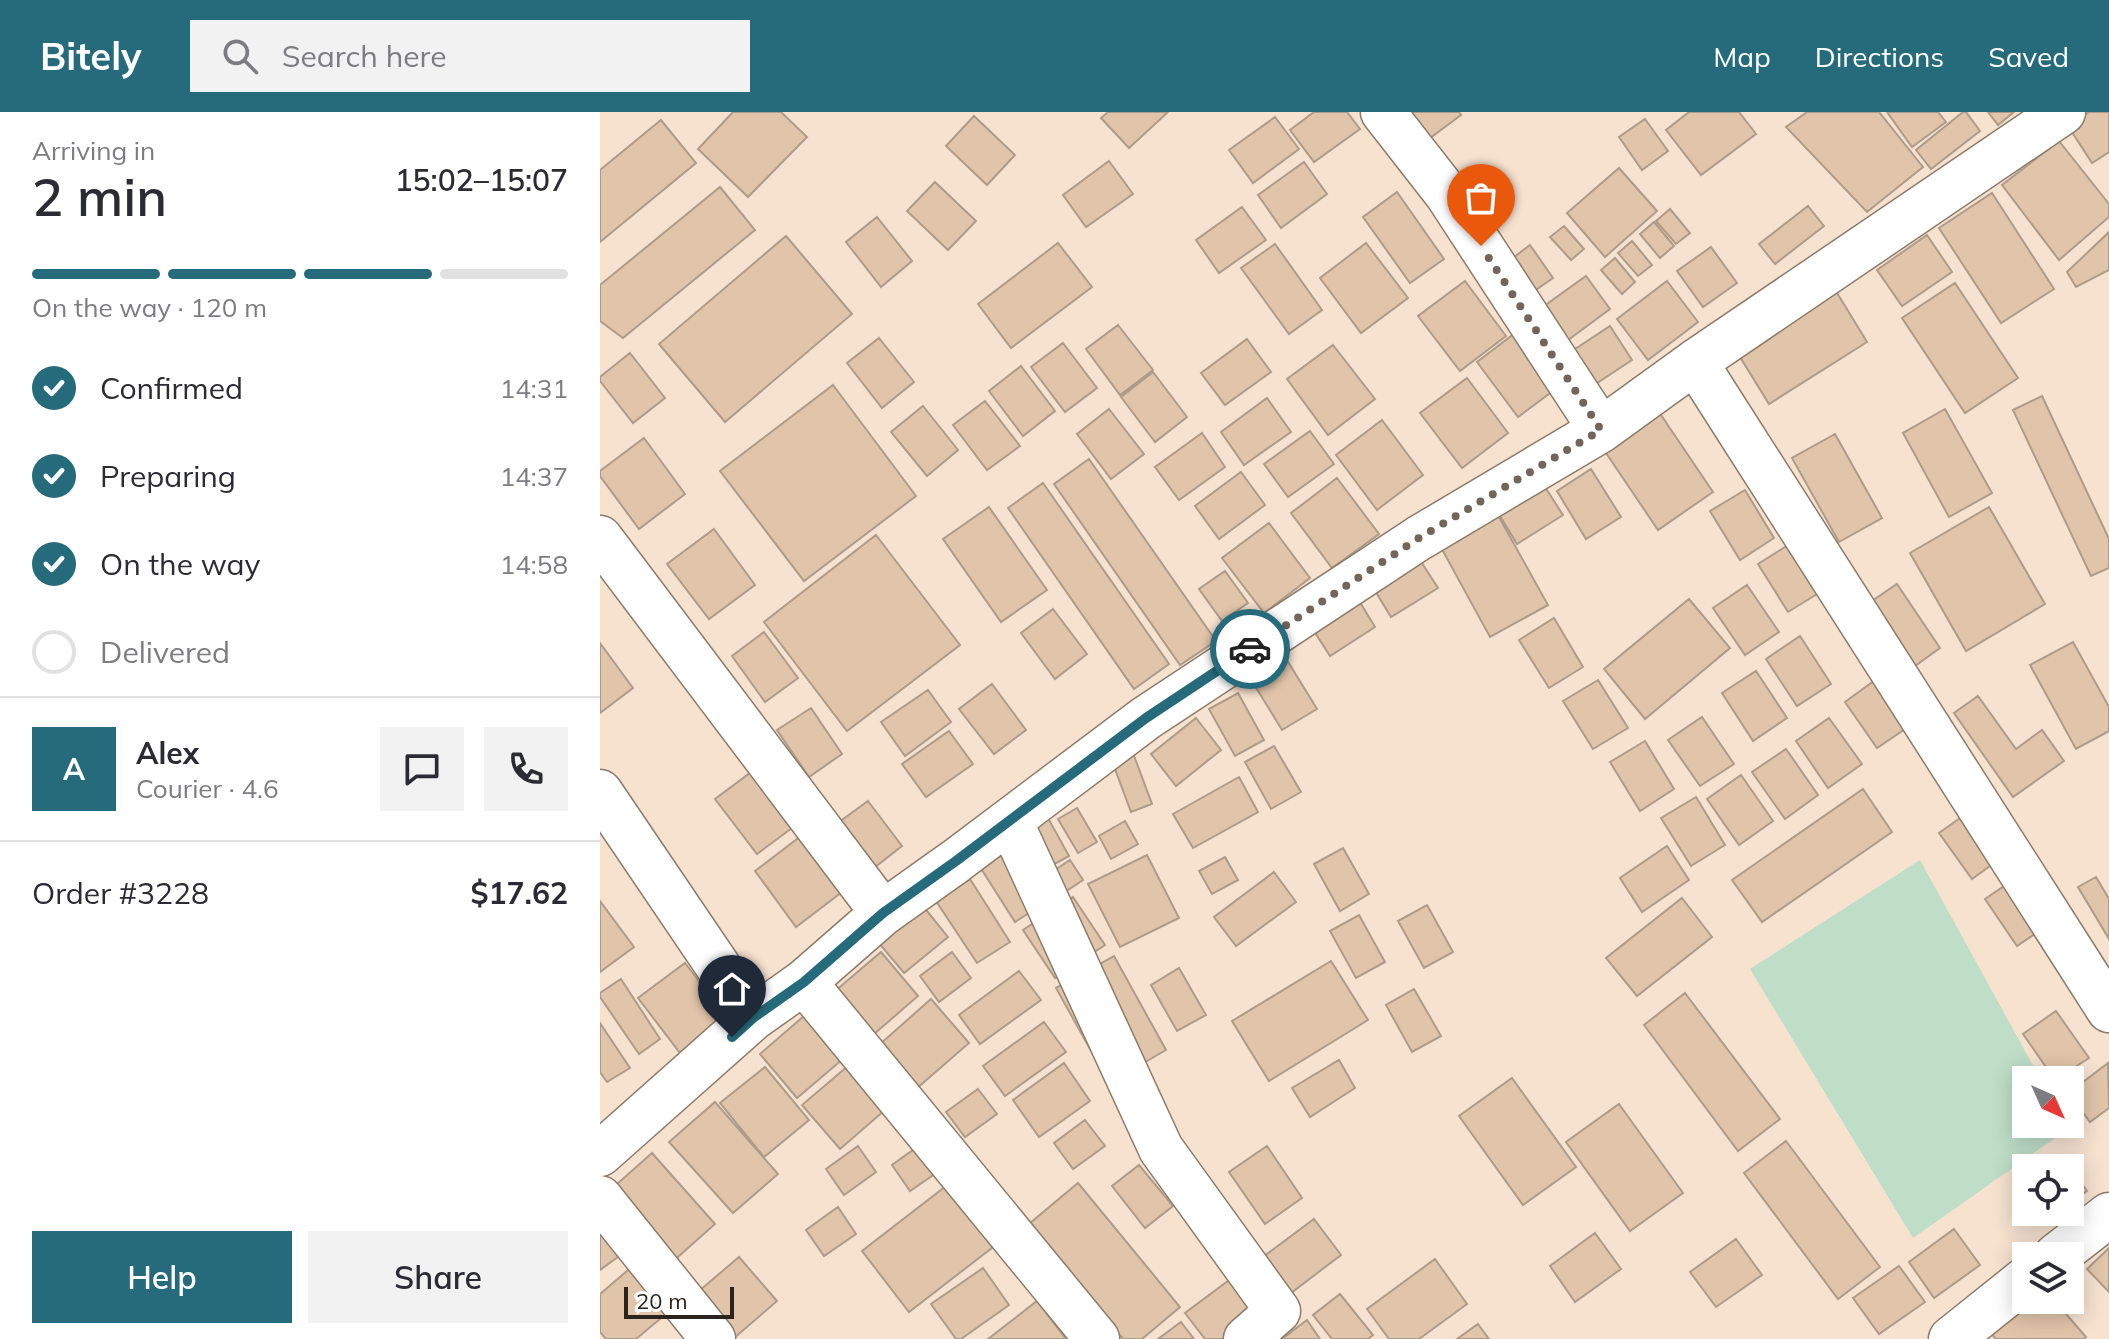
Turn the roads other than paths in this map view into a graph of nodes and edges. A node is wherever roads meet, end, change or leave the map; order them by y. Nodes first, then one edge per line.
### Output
1 (1383, 112) edge
2 (2063, 112) edge
3 (1695, 362) junction
4 (1601, 430) junction
5 (600, 538) edge
6 (600, 792) edge
7 (1010, 821) junction
8 (883, 913) junction
9 (804, 982) junction
10 (2109, 1010) edge
11 (753, 1018) junction
12 (600, 1154) edge
13 (600, 1198) edge
14 (2109, 1215) edge
15 (2074, 1242) edge
16 (2012, 1290) edge
17 (713, 1339) edge
18 (1097, 1339) edge
19 (1246, 1339) edge
20 (1951, 1339) edge

1 - 4 street
2 - 3 street
3 - 4 street
3 - 10 street
4 - 7 street
5 - 8 street
6 - 11 street
7 - 8 street
7 - 19 street
8 - 9 street
9 - 11 street
9 - 18 street
11 - 12 street
13 - 17 street
14 - 15 street
16 - 20 street

